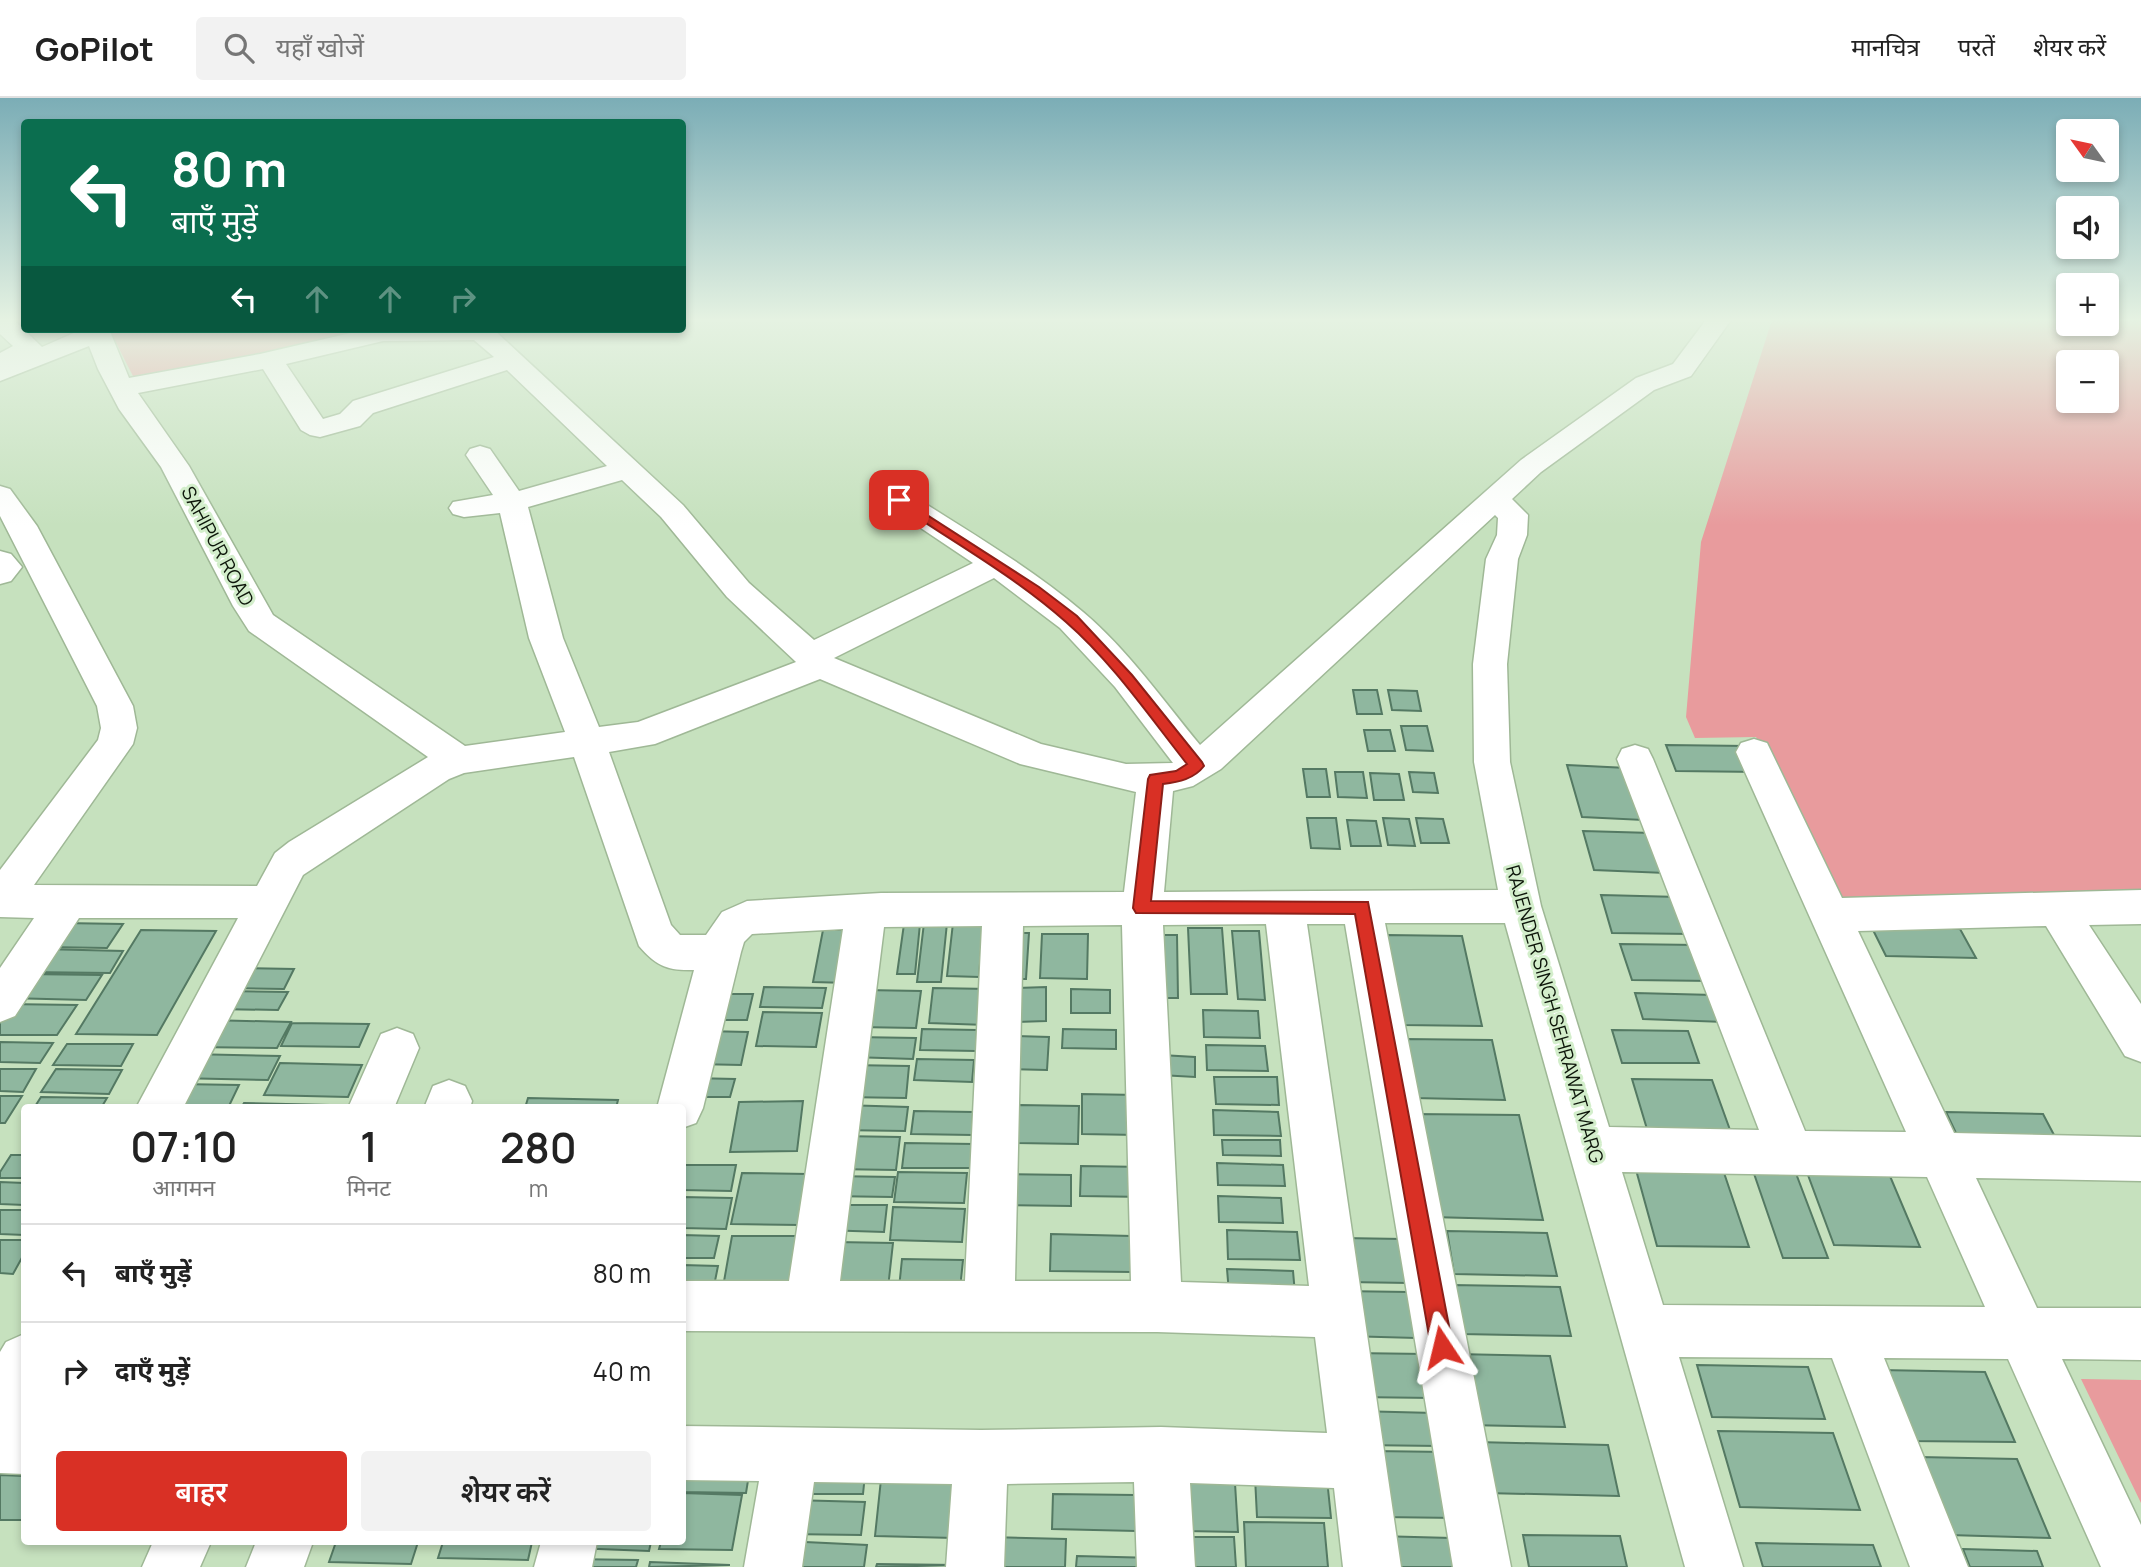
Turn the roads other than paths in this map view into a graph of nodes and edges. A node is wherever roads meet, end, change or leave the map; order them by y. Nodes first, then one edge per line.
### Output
1 (121, 388) edge
2 (289, 389) edge
3 (421, 389) edge
4 (542, 389) edge
5 (1639, 389) edge
6 (480, 455) dead end
7 (628, 469) junction
8 (0, 495) edge
9 (899, 500) dead end
10 (1494, 500) junction
11 (512, 502) junction
12 (464, 508) dead end
13 (0, 561) edge
14 (996, 564) junction
15 (0, 574) edge
16 (815, 661) junction
17 (587, 742) junction
18 (1754, 752) dead end
19 (1635, 759) dead end
20 (459, 760) junction
21 (1196, 766) junction
22 (1156, 779) junction
23 (0, 901) edge
24 (68, 901) junction
25 (268, 902) junction
26 (1521, 906) junction
27 (1284, 907) junction
28 (1362, 907) junction
29 (2141, 907) edge
30 (1142, 908) junction
31 (1003, 909) junction
32 (866, 911) junction
33 (2059, 911) junction
34 (1829, 915) junction
35 (720, 952) junction
36 (0, 1003) edge
37 (2141, 1042) edge
38 (397, 1048) dead end
39 (161, 1104) edge
40 (372, 1104) edge
41 (681, 1104) edge
42 (1592, 1149) junction
43 (1791, 1153) junction
44 (1941, 1156) junction
45 (2141, 1159) edge
46 (686, 1306) edge
47 (811, 1306) junction
48 (989, 1307) junction
49 (1157, 1307) junction
50 (1338, 1312) junction
51 (1645, 1331) junction
52 (1848, 1332) junction
53 (2023, 1334) junction
54 (2141, 1334) edge
55 (21, 1366) edge
56 (0, 1405) edge
57 (0, 1446) edge
58 (21, 1447) edge
59 (686, 1453) edge
60 (792, 1454) junction
61 (1161, 1454) junction
62 (981, 1457) junction
63 (1358, 1462) junction
64 (181, 1545) edge
65 (283, 1545) edge
66 (568, 1545) edge
67 (171, 1567) edge
68 (275, 1567) edge
69 (563, 1567) edge
70 (773, 1567) edge
71 (975, 1567) edge
72 (1166, 1567) edge
73 (1372, 1567) edge
74 (1482, 1567) edge
75 (1714, 1567) edge
76 (1939, 1567) edge
77 (2131, 1567) edge

1 - 20 street, SAHIPUR ROAD
2 - 3 street
4 - 7 street
5 - 10 street
6 - 11 street
7 - 11 street
7 - 16 street
8 - 23 street
9 - 14 street
10 - 21 street
10 - 26 street, RAJENDER SINGH SEHRAWAT MARG
11 - 12 street
11 - 17 street
13 - 15 street
14 - 16 street
14 - 21 street
16 - 17 street
16 - 22 street
17 - 20 street
17 - 35 street
18 - 34 street
19 - 43 street
20 - 25 street
21 - 22 street
22 - 30 street
23 - 24 street
24 - 25 street
24 - 36 street
25 - 39 street
26 - 28 street
26 - 42 street, RAJENDER SINGH SEHRAWAT MARG
27 - 28 street
27 - 30 street
27 - 50 street
28 - 74 street
29 - 33 street
30 - 31 street
30 - 49 street
31 - 32 street
31 - 48 street
32 - 35 street
32 - 47 street
33 - 34 street
33 - 37 street
34 - 44 street
35 - 41 street
38 - 40 street
42 - 43 street
42 - 51 street, RAJENDER SINGH SEHRAWAT MARG
43 - 44 street
44 - 45 street
44 - 53 street
46 - 47 street
47 - 48 street
48 - 49 street
49 - 50 street
50 - 63 street
51 - 52 street
51 - 75 street, RAJENDER SINGH SEHRAWAT MARG
52 - 53 street
52 - 76 street
53 - 54 street
53 - 77 street
55 - 56 street
57 - 58 street
59 - 60 street
60 - 62 street
60 - 70 street
61 - 62 street
61 - 63 street
61 - 72 street
62 - 71 street
63 - 73 street
64 - 67 street
65 - 68 street
66 - 69 street

